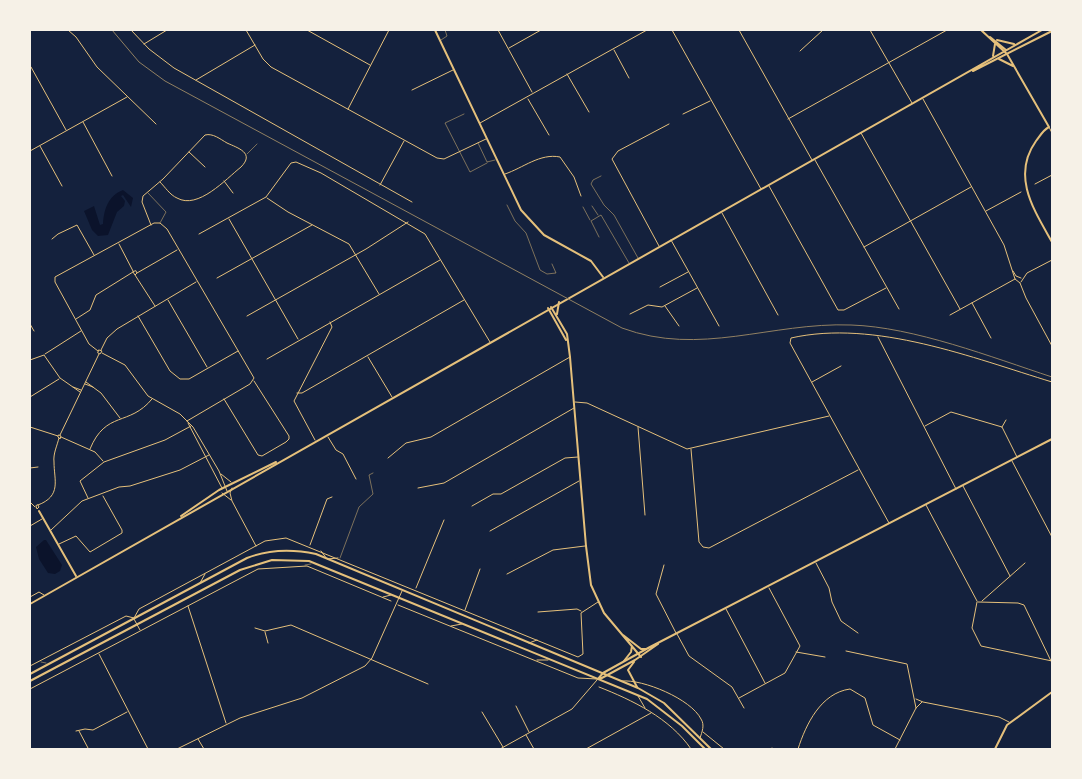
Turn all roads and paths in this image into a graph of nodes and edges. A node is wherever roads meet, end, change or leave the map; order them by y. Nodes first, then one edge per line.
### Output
1 (68, 30) edge
2 (131, 30) edge
3 (167, 30) edge
4 (246, 30) edge
5 (307, 30) edge
6 (389, 30) edge
7 (435, 30) edge
8 (445, 30) edge
9 (498, 30) edge
10 (541, 30) edge
11 (647, 30) edge
12 (672, 30) edge
13 (739, 30) edge
14 (824, 30) edge
15 (870, 30) edge
16 (947, 30) edge
17 (981, 30) edge
18 (1042, 30) edge
19 (1052, 31) edge
20 (988, 36) junction
21 (995, 40) junction
22 (440, 41) junction
23 (143, 44) junction
24 (994, 44) junction
25 (1016, 44) junction
26 (255, 45) junction
27 (508, 48) junction
28 (613, 49) junction
29 (1006, 50) junction
30 (800, 51) dead end
31 (1003, 51) junction
32 (1007, 54) junction
33 (992, 57) junction
34 (999, 59) junction
35 (889, 63) junction
36 (371, 66) junction
37 (31, 67) dead end
38 (453, 70) junction
39 (1016, 70) junction
40 (567, 74) junction
41 (966, 74) junction
42 (629, 78) dead end
43 (196, 80) junction
44 (412, 90) dead end
45 (532, 92) junction
46 (127, 97) junction
47 (527, 98) junction
48 (923, 98) junction
49 (711, 100) junction
50 (913, 104) junction
51 (348, 109) junction
52 (589, 112) dead end
53 (464, 114) dead end
54 (683, 114) dead end
55 (788, 119) junction
56 (83, 122) junction
57 (479, 123) junction
58 (156, 124) dead end
59 (669, 124) dead end
60 (1048, 127) junction
61 (66, 131) junction
62 (861, 133) junction
63 (1052, 133) edge
64 (549, 135) dead end
65 (486, 138) junction
66 (405, 140) junction
67 (477, 143) junction
68 (257, 144) dead end
69 (40, 146) junction
70 (30, 151) edge
71 (189, 151) junction
72 (459, 152) junction
73 (246, 155) junction
74 (496, 159) junction
75 (814, 160) junction
76 (487, 162) junction
77 (205, 167) dead end
78 (504, 175) junction
79 (1052, 175) edge
80 (112, 176) dead end
81 (600, 176) dead end
82 (224, 180) junction
83 (160, 182) junction
84 (1035, 184) dead end
85 (380, 185) junction
86 (768, 185) junction
87 (62, 186) dead end
88 (972, 187) junction
89 (761, 189) junction
90 (147, 192) junction
91 (1021, 192) dead end
92 (233, 193) dead end
93 (581, 196) dead end
94 (266, 198) junction
95 (412, 202) dead end
96 (507, 205) dead end
97 (592, 206) dead end
98 (583, 207) dead end
99 (986, 211) junction
100 (721, 212) junction
101 (599, 216) junction
102 (229, 219) junction
103 (591, 221) junction
104 (408, 222) junction
105 (910, 222) junction
106 (160, 223) junction
107 (151, 225) junction
108 (312, 225) junction
109 (199, 234) dead end
110 (599, 236) dead end
111 (52, 240) dead end
112 (671, 240) junction
113 (119, 242) junction
114 (1052, 242) edge
115 (659, 246) junction
116 (864, 248) junction
117 (178, 249) junction
118 (356, 254) junction
119 (95, 255) junction
120 (252, 258) junction
121 (638, 258) junction
122 (441, 260) junction
123 (1051, 260) edge
124 (629, 263) junction
125 (552, 264) dead end
126 (1012, 268) junction
127 (689, 272) junction
128 (135, 273) junction
129 (604, 277) junction
130 (217, 278) dead end
131 (1022, 278) junction
132 (1014, 279) junction
133 (197, 282) junction
134 (1020, 282) junction
135 (660, 287) dead end
136 (697, 287) junction
137 (886, 288) junction
138 (379, 294) junction
139 (167, 299) junction
140 (276, 300) junction
141 (465, 300) junction
142 (560, 301) junction
143 (972, 302) junction
144 (155, 306) junction
145 (665, 306) junction
146 (551, 307) junction
147 (548, 308) junction
148 (960, 309) junction
149 (899, 310) dead end
150 (630, 314) dead end
151 (950, 315) dead end
152 (138, 316) junction
153 (247, 316) dead end
154 (558, 316) junction
155 (778, 316) dead end
156 (76, 319) junction
157 (330, 322) junction
158 (30, 324) edge
159 (678, 326) dead end
160 (719, 326) dead end
161 (34, 331) dead end
162 (82, 331) junction
163 (878, 336) junction
164 (991, 338) dead end
165 (299, 340) junction
166 (490, 342) junction
167 (568, 342) junction
168 (1052, 346) edge
169 (238, 351) junction
170 (100, 352) junction
171 (44, 355) junction
172 (368, 356) junction
173 (570, 357) junction
174 (30, 360) edge
175 (267, 360) dead end
176 (841, 366) dead end
177 (208, 368) junction
178 (59, 377) junction
179 (254, 380) junction
180 (811, 382) junction
181 (1052, 382) edge
182 (85, 383) junction
183 (81, 391) junction
184 (297, 393) junction
185 (30, 397) edge
186 (392, 398) junction
187 (152, 399) junction
188 (224, 399) junction
189 (575, 402) junction
190 (575, 408) junction
191 (829, 415) junction
192 (120, 419) junction
193 (1006, 420) dead end
194 (187, 421) junction
195 (190, 426) junction
196 (924, 426) junction
197 (30, 427) edge
198 (639, 427) junction
199 (1002, 427) junction
200 (326, 435) junction
201 (60, 437) junction
202 (1052, 439) edge
203 (316, 441) junction
204 (90, 449) junction
205 (691, 449) junction
206 (209, 455) junction
207 (290, 456) junction
208 (205, 457) junction
209 (579, 457) junction
210 (388, 458) dead end
211 (1017, 458) junction
212 (1012, 460) junction
213 (104, 462) junction
214 (38, 467) dead end
215 (30, 468) edge
216 (859, 469) junction
217 (219, 471) junction
218 (373, 472) dead end
219 (366, 475) dead end
220 (369, 476) junction
221 (356, 479) dead end
222 (581, 481) junction
223 (232, 483) junction
224 (963, 486) junction
225 (224, 488) junction
226 (232, 488) junction
227 (418, 488) dead end
228 (956, 490) junction
229 (225, 492) junction
230 (102, 494) junction
231 (332, 497) dead end
232 (88, 499) junction
233 (327, 499) junction
234 (324, 500) dead end
235 (232, 501) junction
236 (30, 502) edge
237 (926, 505) junction
238 (472, 506) dead end
239 (38, 507) junction
240 (645, 515) dead end
241 (44, 518) junction
242 (444, 520) dead end
243 (171, 523) junction
244 (889, 524) junction
245 (30, 526) edge
246 (50, 529) junction
247 (490, 531) dead end
248 (1052, 537) edge
249 (59, 545) junction
250 (256, 546) junction
251 (310, 546) junction
252 (586, 546) junction
253 (321, 550) junction
254 (327, 558) junction
255 (340, 558) junction
256 (315, 562) junction
257 (816, 562) junction
258 (1025, 563) dead end
259 (664, 565) dead end
260 (303, 566) junction
261 (480, 569) dead end
262 (206, 573) junction
263 (507, 574) dead end
264 (76, 576) junction
265 (1010, 576) junction
266 (199, 584) junction
267 (768, 587) junction
268 (415, 590) junction
269 (402, 591) junction
270 (392, 594) junction
271 (44, 596) junction
272 (30, 597) edge
273 (382, 597) junction
274 (399, 597) junction
275 (391, 601) dead end
276 (598, 602) junction
277 (977, 602) junction
278 (982, 602) junction
279 (30, 604) edge
280 (396, 604) junction
281 (188, 605) junction
282 (726, 608) junction
283 (465, 610) junction
284 (581, 611) junction
285 (538, 612) dead end
286 (134, 619) junction
287 (463, 624) junction
288 (138, 625) junction
289 (451, 626) junction
290 (255, 628) dead end
291 (617, 630) junction
292 (140, 631) junction
293 (265, 631) junction
294 (858, 633) dead end
295 (677, 634) junction
296 (537, 640) junction
297 (268, 642) dead end
298 (528, 643) junction
299 (660, 643) junction
300 (632, 645) junction
301 (646, 649) junction
302 (846, 651) dead end
303 (796, 652) junction
304 (98, 653) junction
305 (639, 653) junction
306 (641, 657) junction
307 (825, 657) dead end
308 (371, 660) junction
309 (534, 660) junction
310 (549, 660) junction
311 (636, 660) junction
312 (624, 661) junction
313 (1052, 661) edge
314 (40, 662) junction
315 (50, 664) junction
316 (30, 666) edge
317 (30, 674) edge
318 (603, 674) junction
319 (608, 675) junction
320 (598, 680) junction
321 (632, 680) junction
322 (621, 681) junction
323 (30, 682) edge
324 (428, 684) dead end
325 (766, 684) junction
326 (599, 687) dead end
327 (617, 687) junction
328 (638, 688) junction
329 (30, 689) edge
330 (1052, 692) edge
331 (617, 694) junction
332 (638, 696) junction
333 (739, 698) junction
334 (915, 698) junction
335 (922, 702) junction
336 (516, 706) dead end
337 (744, 708) dead end
338 (916, 708) junction
339 (645, 709) junction
340 (128, 712) junction
341 (482, 712) dead end
342 (651, 712) junction
343 (1009, 722) junction
344 (226, 724) junction
345 (702, 732) junction
346 (529, 733) junction
347 (526, 735) junction
348 (198, 739) junction
349 (700, 739) junction
350 (900, 740) junction
351 (504, 747) junction
352 (88, 748) edge
353 (148, 749) edge
354 (177, 749) edge
355 (204, 749) edge
356 (500, 749) edge
357 (534, 749) edge
358 (586, 749) edge
359 (691, 749) edge
360 (704, 749) edge
361 (711, 749) edge
362 (724, 749) edge
363 (798, 749) edge
364 (895, 749) edge
365 (995, 749) edge

1 - 46 street
2 - 23 street
3 - 23 street
4 - 26 street
5 - 36 street
6 - 36 street
7 - 22 main road
8 - 22 lane
9 - 27 street
10 - 27 street
11 - 28 street
12 - 49 street
13 - 55 street
14 - 30 street
15 - 35 street
16 - 35 street
17 - 20 main road
18 - 25 main road
19 - 32 main road
20 - 21 main road
20 - 24 main road
21 - 25 main road
21 - 29 main road
22 - 38 main road
23 - 43 street
24 - 31 main road
24 - 33 main road
25 - 29 main road
26 - 43 street
26 - 51 street
27 - 45 street
28 - 40 street
28 - 42 street
29 - 31 main road
29 - 32 main road
31 - 32 main road
31 - 33 main road
32 - 34 main road
32 - 39 main road
33 - 41 main road
34 - 39 main road
34 - 41 main road
35 - 50 street
35 - 55 street
36 - 51 street
37 - 61 street
38 - 44 street
38 - 57 main road
39 - 60 main road
40 - 45 street
40 - 52 street
41 - 48 main road
43 - 85 street
45 - 47 street
46 - 56 street
46 - 58 street
47 - 57 street
47 - 64 street
48 - 50 main road
48 - 88 street
49 - 54 street
49 - 89 street
50 - 62 main road
51 - 66 street
53 - 72 lane
55 - 75 street
56 - 61 street
56 - 80 street
57 - 65 main road
59 - 115 street
60 - 63 street
60 - 114 main road
61 - 69 street
62 - 75 main road
62 - 105 street
65 - 67 street
65 - 74 main road
66 - 72 street
66 - 85 street
67 - 72 street
67 - 76 lane
68 - 73 lane
69 - 70 street
69 - 87 street
71 - 73 street
71 - 77 street
71 - 83 street
72 - 76 lane
73 - 82 street
74 - 76 lane
74 - 78 main road
75 - 86 main road
75 - 116 street
78 - 93 street
78 - 129 main road
79 - 84 street
81 - 121 lane
82 - 83 street
82 - 92 street
83 - 90 street
85 - 95 street
86 - 89 main road
86 - 137 street
88 - 99 street
88 - 105 street
89 - 100 main road
90 - 106 lane
90 - 107 street
91 - 99 street
94 - 102 street
94 - 104 street
94 - 108 street
96 - 125 lane
97 - 101 lane
98 - 103 lane
99 - 126 street
100 - 112 main road
100 - 155 street
101 - 103 lane
101 - 124 lane
102 - 109 street
102 - 120 street
103 - 110 lane
104 - 118 street
104 - 122 street
105 - 116 street
105 - 148 street
106 - 107 street
106 - 117 street
107 - 113 street
108 - 118 street
108 - 120 street
111 - 119 street
112 - 115 main road
112 - 127 street
113 - 119 street
113 - 128 street
115 - 121 main road
116 - 137 street
117 - 128 street
117 - 133 street
118 - 138 street
118 - 140 street
119 - 156 street
120 - 130 street
120 - 140 street
121 - 124 main road
122 - 138 street
122 - 141 street
123 - 131 street
124 - 129 main road
126 - 131 street
126 - 132 street
127 - 135 street
127 - 136 street
128 - 144 street
128 - 156 street
129 - 142 main road
131 - 134 street
132 - 134 street
132 - 143 street
133 - 139 street
133 - 169 street
134 - 168 street
136 - 145 street
136 - 160 street
137 - 149 street
138 - 157 street
139 - 144 street
139 - 177 street
140 - 153 street
140 - 165 street
141 - 166 street
141 - 172 street
142 - 146 main road
142 - 154 main road
143 - 148 street
143 - 164 street
144 - 152 street
145 - 150 street
145 - 159 street
146 - 147 main road
146 - 154 main road
147 - 166 main road
147 - 167 main road
148 - 151 street
152 - 170 street
152 - 177 street
154 - 167 main road
156 - 162 street
157 - 165 street
157 - 184 street
158 - 161 street
162 - 170 street
162 - 171 street
163 - 180 street
163 - 181 street
163 - 196 street
165 - 175 street
166 - 186 main road
167 - 173 main road
169 - 177 street
169 - 179 street
170 - 182 street
170 - 187 street
171 - 174 street
171 - 178 street
172 - 184 street
172 - 186 street
173 - 189 main road
173 - 210 street
176 - 180 street
178 - 183 street
178 - 185 street
179 - 188 street
179 - 188 street
180 - 191 street
182 - 183 street
182 - 192 street
183 - 201 street
184 - 203 street
186 - 200 main road
187 - 192 street
187 - 194 street
188 - 194 street
189 - 190 main road
189 - 198 street
190 - 209 main road
190 - 227 street
191 - 205 street
191 - 216 street
192 - 204 street
193 - 199 street
194 - 195 street
195 - 206 street
195 - 208 street
195 - 213 street
196 - 199 street
196 - 228 street
197 - 201 street
198 - 205 street
198 - 240 street
199 - 211 street
200 - 203 main road
200 - 221 street
201 - 204 street
201 - 239 street
202 - 211 main road
203 - 207 main road
204 - 213 street
205 - 216 street
206 - 208 street
206 - 217 street
207 - 223 main road
207 - 226 main road
208 - 225 street
208 - 230 street
209 - 222 main road
209 - 238 street
211 - 212 main road
212 - 224 main road
212 - 248 street
213 - 232 street
214 - 215 street
216 - 244 street
217 - 223 street
217 - 225 street
218 - 220 lane
219 - 220 lane
220 - 255 lane
222 - 247 street
222 - 252 main road
223 - 225 main road
224 - 228 main road
224 - 265 street
225 - 229 main road
225 - 243 main road
226 - 229 main road
226 - 235 street
228 - 237 main road
229 - 235 street
229 - 243 main road
230 - 232 street
230 - 249 street
231 - 233 street
232 - 246 street
233 - 234 street
233 - 251 street
235 - 250 street
236 - 239 street
237 - 244 main road
237 - 277 street
239 - 241 main road
241 - 245 street
241 - 246 main road
242 - 268 street
243 - 264 main road
244 - 257 main road
246 - 249 main road
249 - 264 main road
250 - 251 street
250 - 262 street
251 - 253 street
252 - 263 street
252 - 276 main road
253 - 254 street
253 - 255 street
254 - 255 street
254 - 266 main road
254 - 269 main road
255 - 268 street
256 - 260 lane
256 - 270 main road
256 - 288 main road
257 - 267 main road
257 - 294 street
258 - 265 street
259 - 295 street
260 - 273 street
260 - 281 street
261 - 283 street
262 - 266 street
262 - 286 street
264 - 271 main road
265 - 278 street
266 - 286 main road
267 - 282 main road
267 - 303 street
268 - 283 street
269 - 274 street
269 - 298 main road
270 - 273 street
270 - 274 main road
271 - 272 street
271 - 279 main road
273 - 275 street
274 - 280 street
274 - 287 main road
276 - 284 street
276 - 291 main road
277 - 278 street
277 - 313 street
278 - 313 street
280 - 289 street
280 - 308 street
281 - 292 street
281 - 344 street
282 - 295 main road
282 - 325 street
283 - 296 street
284 - 285 street
284 - 296 street
286 - 288 street
286 - 314 street
286 - 315 main road
287 - 289 street
287 - 310 main road
288 - 292 street
288 - 323 main road
289 - 309 street
290 - 293 street
291 - 300 main road
291 - 301 main road
292 - 304 street
293 - 297 street
293 - 308 street
295 - 299 main road
295 - 333 street
296 - 298 street
298 - 318 main road
299 - 301 main road
299 - 306 main road
300 - 305 main road
300 - 312 main road
301 - 305 main road
302 - 334 street
303 - 307 street
303 - 325 street
304 - 329 street
304 - 340 street
305 - 306 main road
305 - 312 main road
306 - 311 main road
308 - 324 street
308 - 344 street
309 - 310 street
309 - 320 street
310 - 320 main road
311 - 319 main road
311 - 321 main road
312 - 318 main road
314 - 315 lane
314 - 316 street
315 - 317 main road
318 - 319 main road
318 - 320 main road
319 - 320 main road
319 - 322 main road
320 - 327 main road
320 - 346 street
321 - 322 street
321 - 328 main road
321 - 345 street
322 - 328 main road
325 - 333 street
326 - 331 street
327 - 331 lane
327 - 332 main road
328 - 349 main road
330 - 343 main road
331 - 339 street
332 - 339 street
332 - 360 main road
333 - 337 street
334 - 335 street
334 - 338 street
335 - 338 street
335 - 343 street
336 - 346 street
338 - 350 street
339 - 342 street
340 - 352 street
340 - 353 street
341 - 351 street
342 - 358 street
342 - 359 street
343 - 365 main road
344 - 348 street
345 - 349 street
345 - 362 street
346 - 347 street
347 - 351 street
347 - 357 street
348 - 354 street
348 - 355 street
349 - 361 main road
350 - 363 street
350 - 364 street
351 - 356 street

